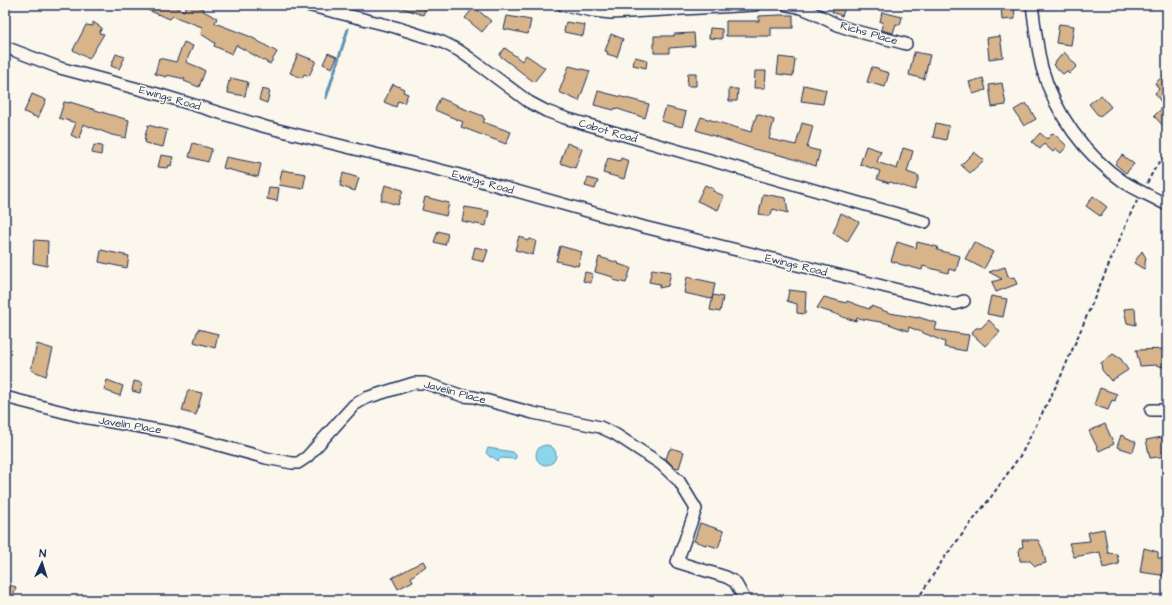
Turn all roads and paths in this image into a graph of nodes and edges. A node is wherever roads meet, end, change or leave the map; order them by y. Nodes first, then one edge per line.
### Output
1 (307, 5) edge
2 (563, 5) edge
3 (754, 5) edge
4 (787, 5) edge
5 (1032, 5) edge
6 (906, 44) dead end
7 (5, 48) edge
8 (1167, 152) edge
9 (1142, 192) junction
10 (1167, 205) edge
11 (925, 222) dead end
12 (964, 301) dead end
13 (5, 396) edge
14 (1151, 410) dead end
15 (1167, 410) edge
16 (745, 600) edge
17 (917, 600) edge

1 - 11 street, Cabot Road
2 - 3 street
4 - 6 street, Richs Place
5 - 9 street
7 - 12 street, Ewings Road
8 - 9 path
9 - 10 street
9 - 17 path
13 - 16 street, Javelin Place
14 - 15 street

